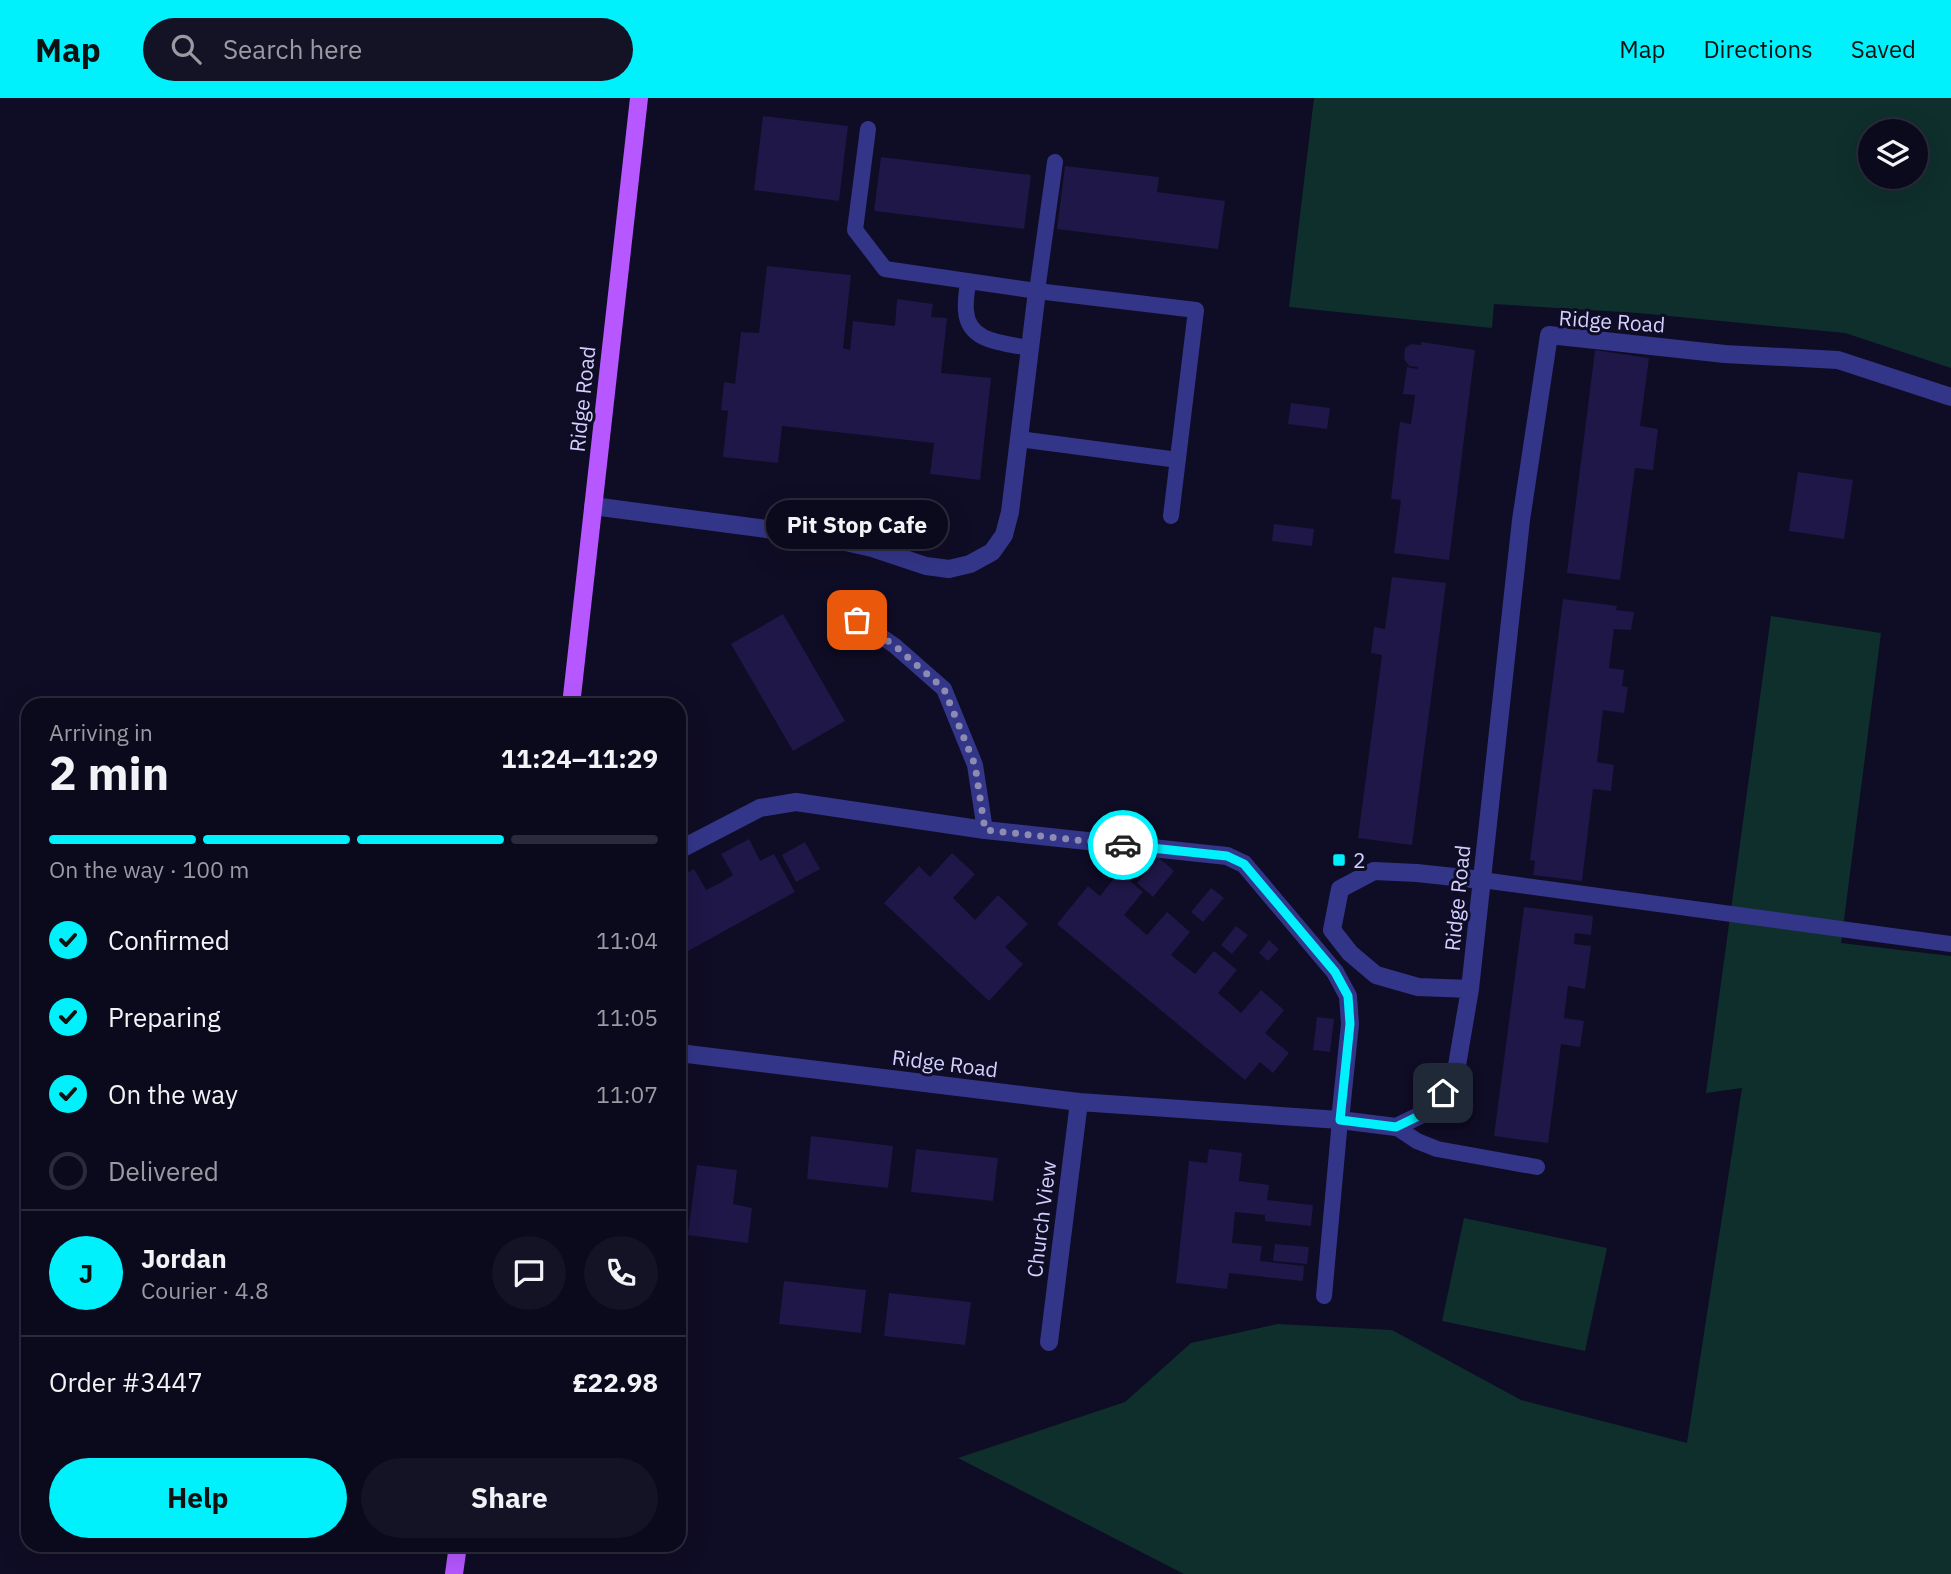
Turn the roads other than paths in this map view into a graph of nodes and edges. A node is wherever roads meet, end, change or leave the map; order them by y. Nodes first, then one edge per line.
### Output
1 (639, 98) edge
2 (868, 129) dead end
3 (1055, 162) dead end
4 (968, 282) junction
5 (1037, 291) junction
6 (1029, 348) junction
7 (1951, 397) edge
8 (1019, 439) junction
9 (1178, 460) junction
10 (593, 506) junction
11 (1171, 516) dead end
12 (838, 606) dead end
13 (572, 698) edge
14 (985, 830) junction
15 (686, 846) edge
16 (1482, 880) junction
17 (1951, 944) edge
18 (1470, 989) junction
19 (686, 1054) edge
20 (1079, 1102) junction
21 (1340, 1120) junction
22 (1396, 1127) junction
23 (1538, 1167) dead end
24 (1324, 1296) dead end
25 (1049, 1342) dead end
26 (457, 1552) edge
27 (454, 1574) edge

1 - 10 main road, Ridge Road
2 - 4 lane
3 - 5 lane
4 - 5 lane
4 - 6 lane
5 - 6 street
5 - 9 lane
6 - 8 street
7 - 16 street, Ridge Road
8 - 9 lane
8 - 10 street
9 - 11 lane
10 - 13 main road, Ridge Road
12 - 14 lane
14 - 15 street
14 - 21 street
16 - 17 lane
16 - 18 street, Ridge Road
16 - 18 street
18 - 22 street, Ridge Road
19 - 20 street, Ridge Road
20 - 21 street, Ridge Road
20 - 25 street, Church View
21 - 22 street, Ridge Road
21 - 24 lane
22 - 23 lane
26 - 27 main road

